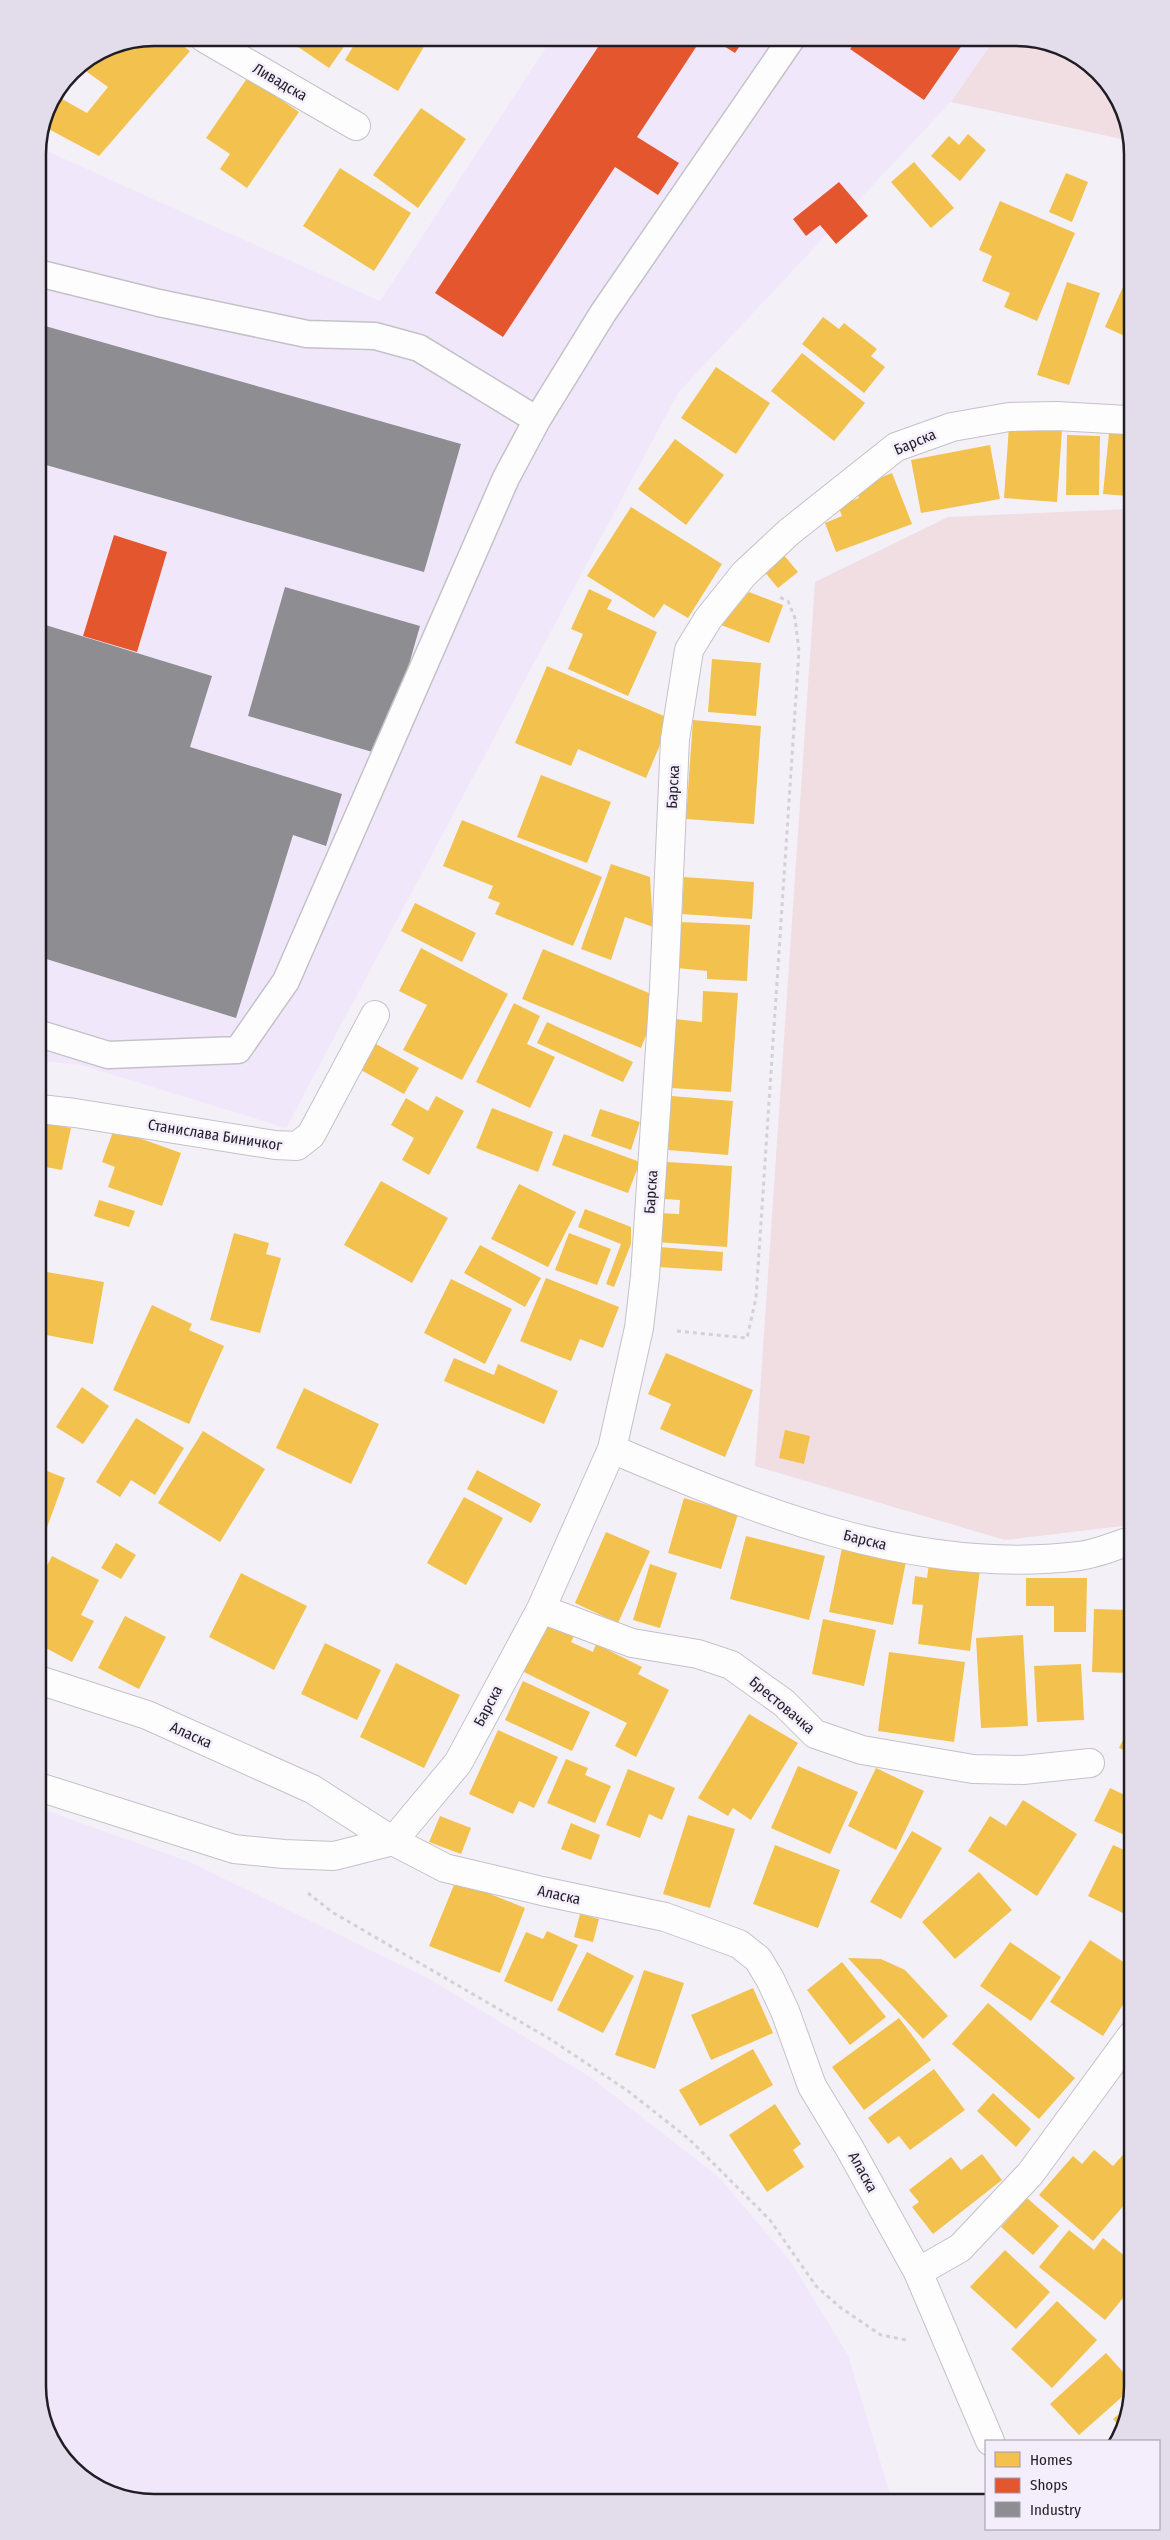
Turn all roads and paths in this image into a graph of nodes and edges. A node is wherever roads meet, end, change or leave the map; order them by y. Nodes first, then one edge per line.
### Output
1 (218, 46) edge
2 (787, 46) edge
3 (356, 126) dead end
4 (46, 275) edge
5 (537, 420) junction
6 (1124, 420) edge
7 (740, 578) junction
8 (375, 1015) dead end
9 (46, 1036) edge
10 (46, 1110) edge
11 (639, 1328) junction
12 (612, 1449) junction
13 (1124, 1543) edge
14 (541, 1609) junction
15 (46, 1682) edge
16 (1090, 1762) dead end
17 (46, 1789) edge
18 (394, 1841) junction
19 (284, 1854) junction
20 (1124, 2046) edge
21 (918, 2272) junction
22 (947, 2339) junction
23 (990, 2440) edge

1 - 3 street, Ливадска
2 - 5 lane
4 - 5 lane
5 - 9 lane
6 - 7 street, Барска
7 - 11 street, Барска
7 - 11 path
8 - 10 street, Станислава Биничког
11 - 12 street, Барска
12 - 13 street, Барска
12 - 14 street, Барска
14 - 16 street, Брестовачка
14 - 18 street, Барска
15 - 18 street, Аласка
17 - 19 street
18 - 19 street
18 - 21 street, Аласка
19 - 22 path
20 - 21 street
21 - 22 street, Аласка
22 - 23 street, Аласка

